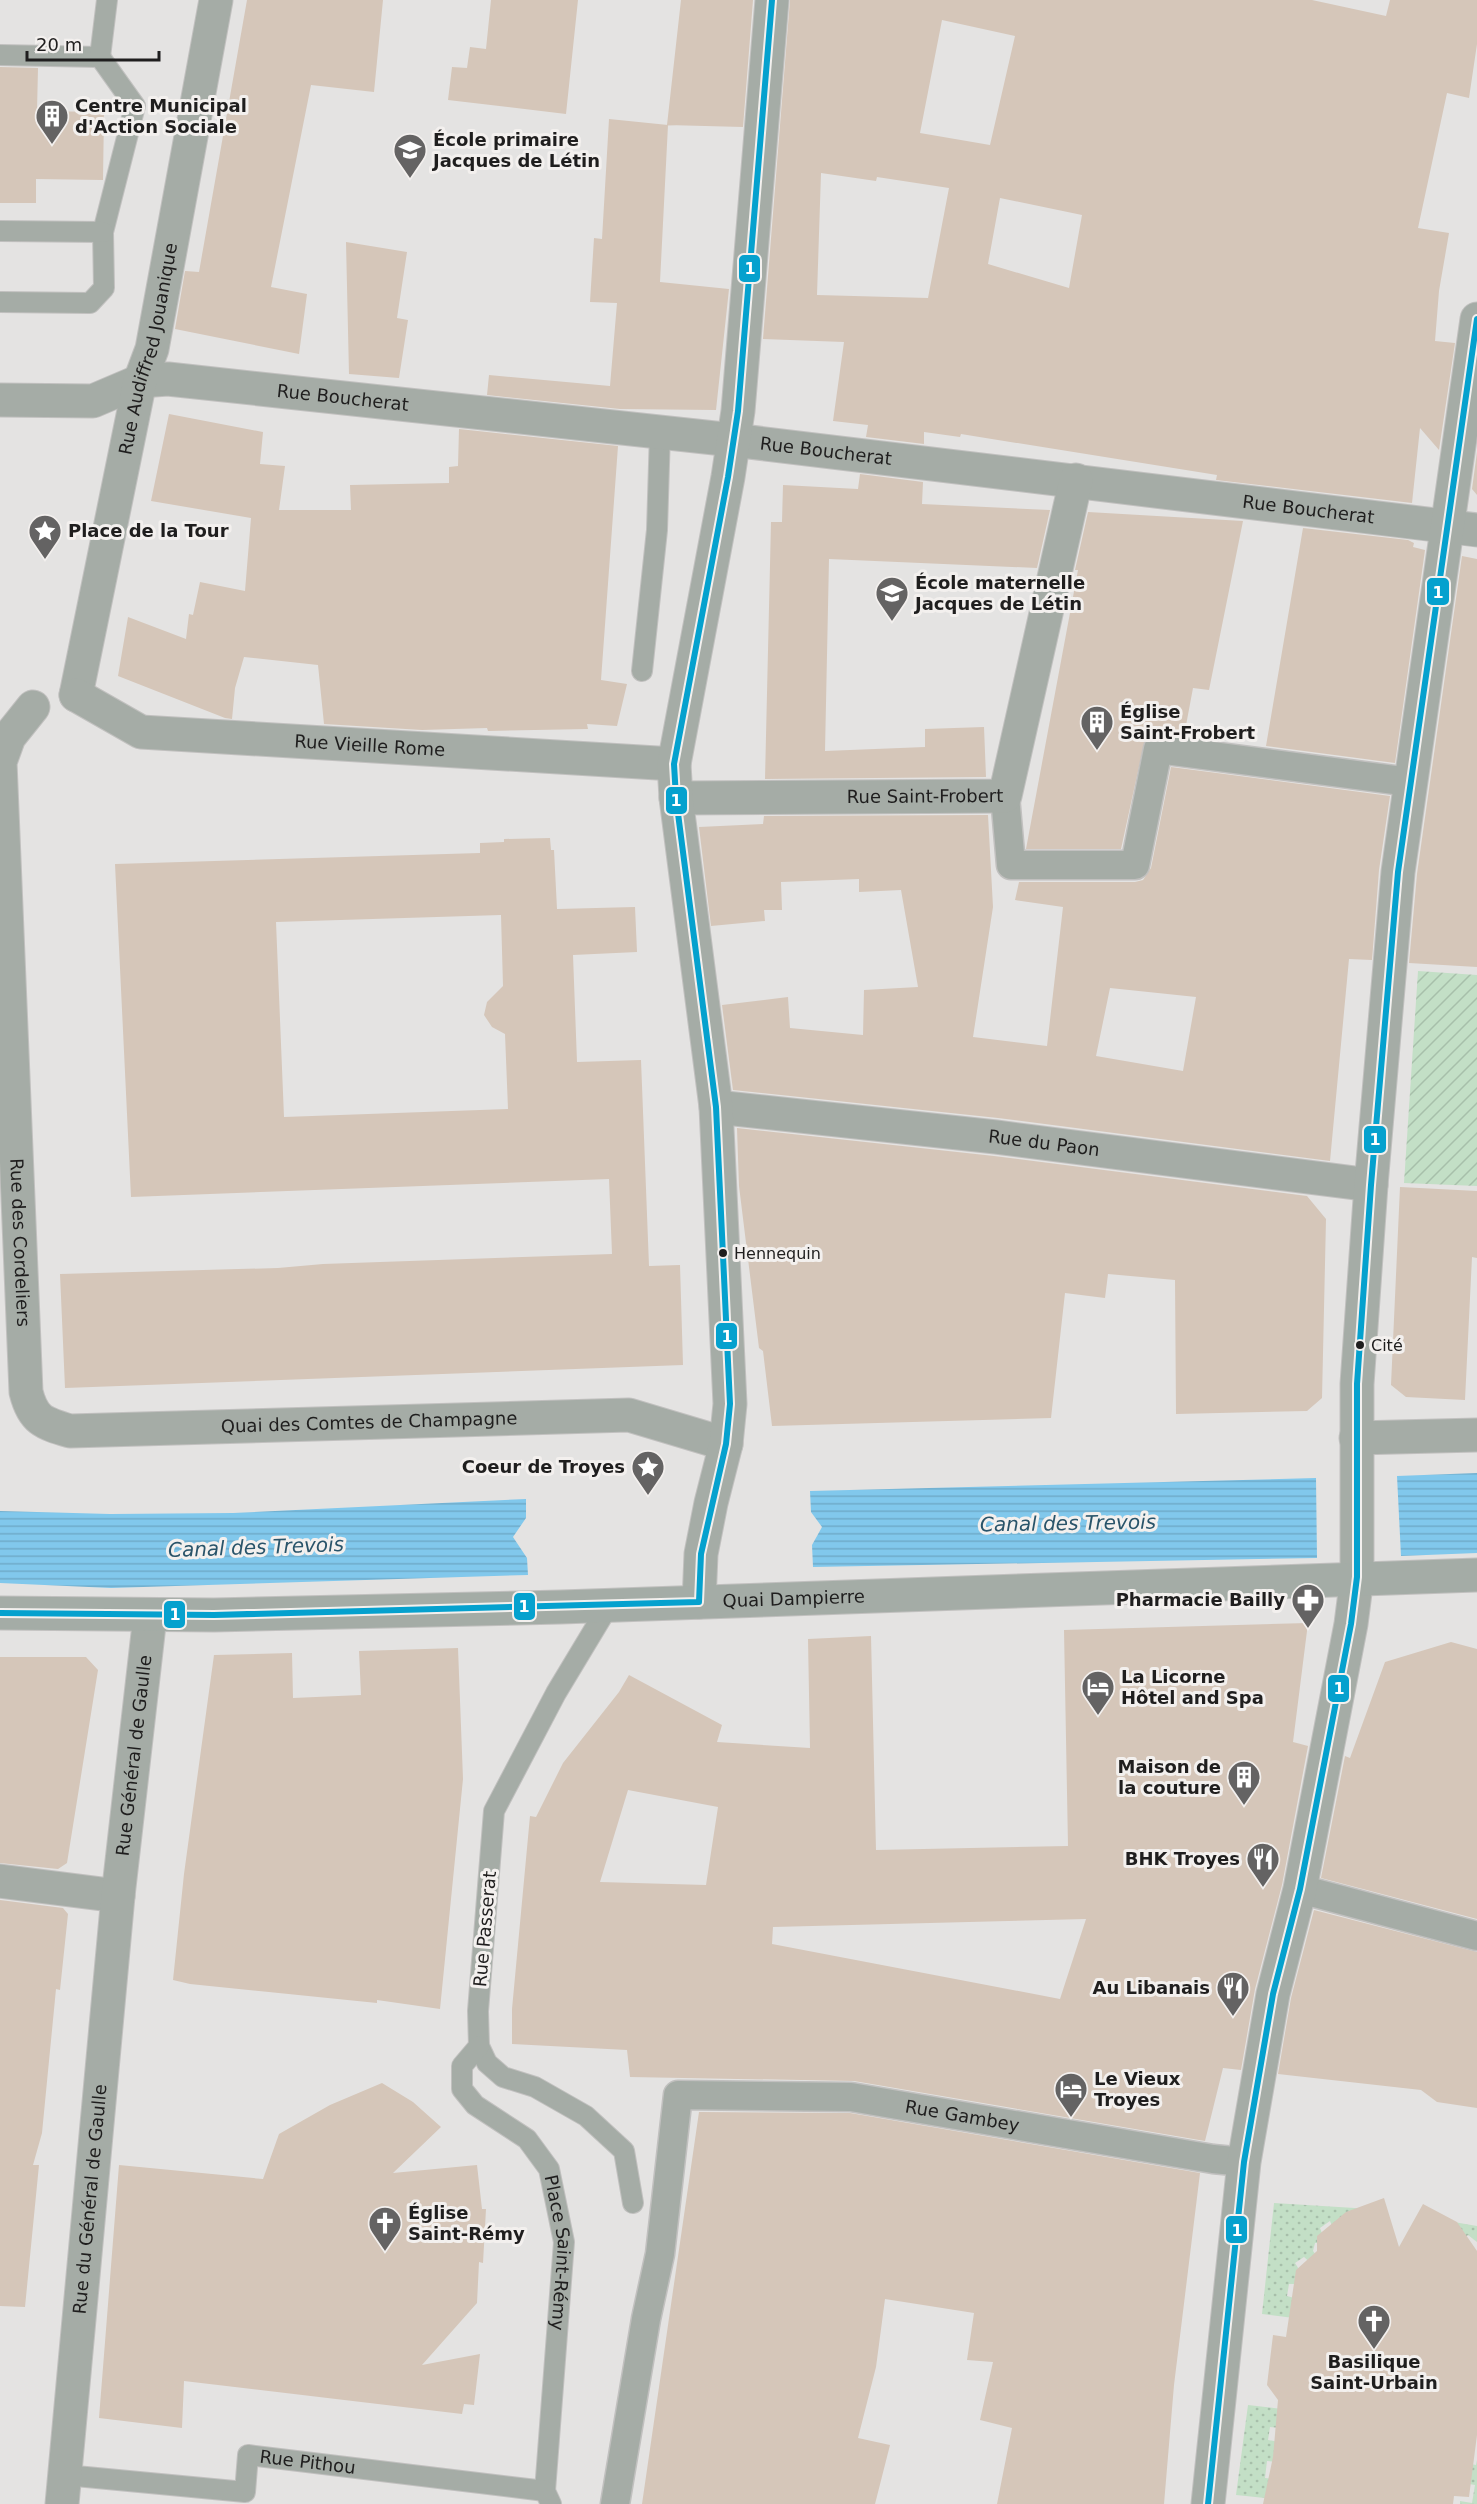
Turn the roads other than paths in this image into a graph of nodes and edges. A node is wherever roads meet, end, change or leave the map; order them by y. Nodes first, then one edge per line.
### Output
1 (107, 0) edge
2 (216, 0) edge
3 (772, 0) edge
4 (0, 56) edge
5 (100, 57) junction
6 (0, 231) edge
7 (103, 232) junction
8 (0, 302) edge
9 (1477, 319) edge
10 (140, 381) junction
11 (0, 400) edge
12 (660, 432) junction
13 (733, 440) junction
14 (1076, 480) junction
15 (1463, 528) edge
16 (642, 671) dead end
17 (76, 695) junction
18 (33, 707) junction
19 (0, 708) edge
20 (674, 764) junction
21 (1410, 782) junction
22 (1005, 796) junction
23 (676, 798) junction
24 (2, 839) edge
25 (716, 1107) junction
26 (1371, 1185) junction
27 (26, 1392) joint
28 (1477, 1436) edge
29 (1356, 1438) junction
30 (726, 1444) junction
31 (1477, 1575) edge
32 (1357, 1577) junction
33 (699, 1602) junction
34 (609, 1605) junction
35 (0, 1613) edge
36 (150, 1616) junction
37 (0, 1881) edge
38 (1300, 1889) junction
39 (117, 1896) junction
40 (1477, 1936) edge
41 (479, 2046) junction
42 (1244, 2162) junction
43 (633, 2203) dead end
44 (64, 2489) edge
45 (548, 2498) edge
46 (615, 2504) edge
47 (1208, 2504) edge

1 - 5 lane
2 - 10 street, Rue Audiffred Jouanique
3 - 13 street
4 - 5 lane
5 - 7 lane
6 - 7 lane
7 - 8 lane
9 - 15 street
10 - 11 street, Rue Boucherat
10 - 12 street, Rue Boucherat
10 - 17 street, Rue Audiffred Jouanique
12 - 13 street, Rue Boucherat
12 - 16 lane
13 - 14 street, Rue Boucherat
13 - 20 street
14 - 15 street, Rue Boucherat
14 - 22 street
15 - 21 street
17 - 18 street
17 - 20 street, Rue Vieille Rome
18 - 19 street
18 - 24 street, Rue des Cordeliers
20 - 23 street
21 - 22 street, Rue Saint-Frobert
21 - 26 street
22 - 23 street, Rue Saint-Frobert
23 - 25 street
24 - 27 street, Rue des Cordeliers
25 - 26 street, Rue du Paon
25 - 30 street
26 - 29 street
27 - 30 street, Quai des Comtes de Champagne
28 - 29 street
29 - 32 street
30 - 33 street
31 - 32 main road, Quai Dampierre
32 - 33 main road, Quai Dampierre
32 - 38 street
33 - 34 main road, Quai Dampierre
34 - 36 main road, Quai Dampierre
34 - 41 lane, Rue Passerat
35 - 36 main road, Quai Dampierre
36 - 39 street, Rue Général de Gaulle
37 - 39 street
38 - 40 street
38 - 42 street
39 - 44 street, Rue du Général de Gaulle
41 - 43 lane
41 - 45 lane, Place Saint-Rémy
42 - 46 street, Rue Gambey
42 - 47 street
44 - 45 lane, Rue Pithou

